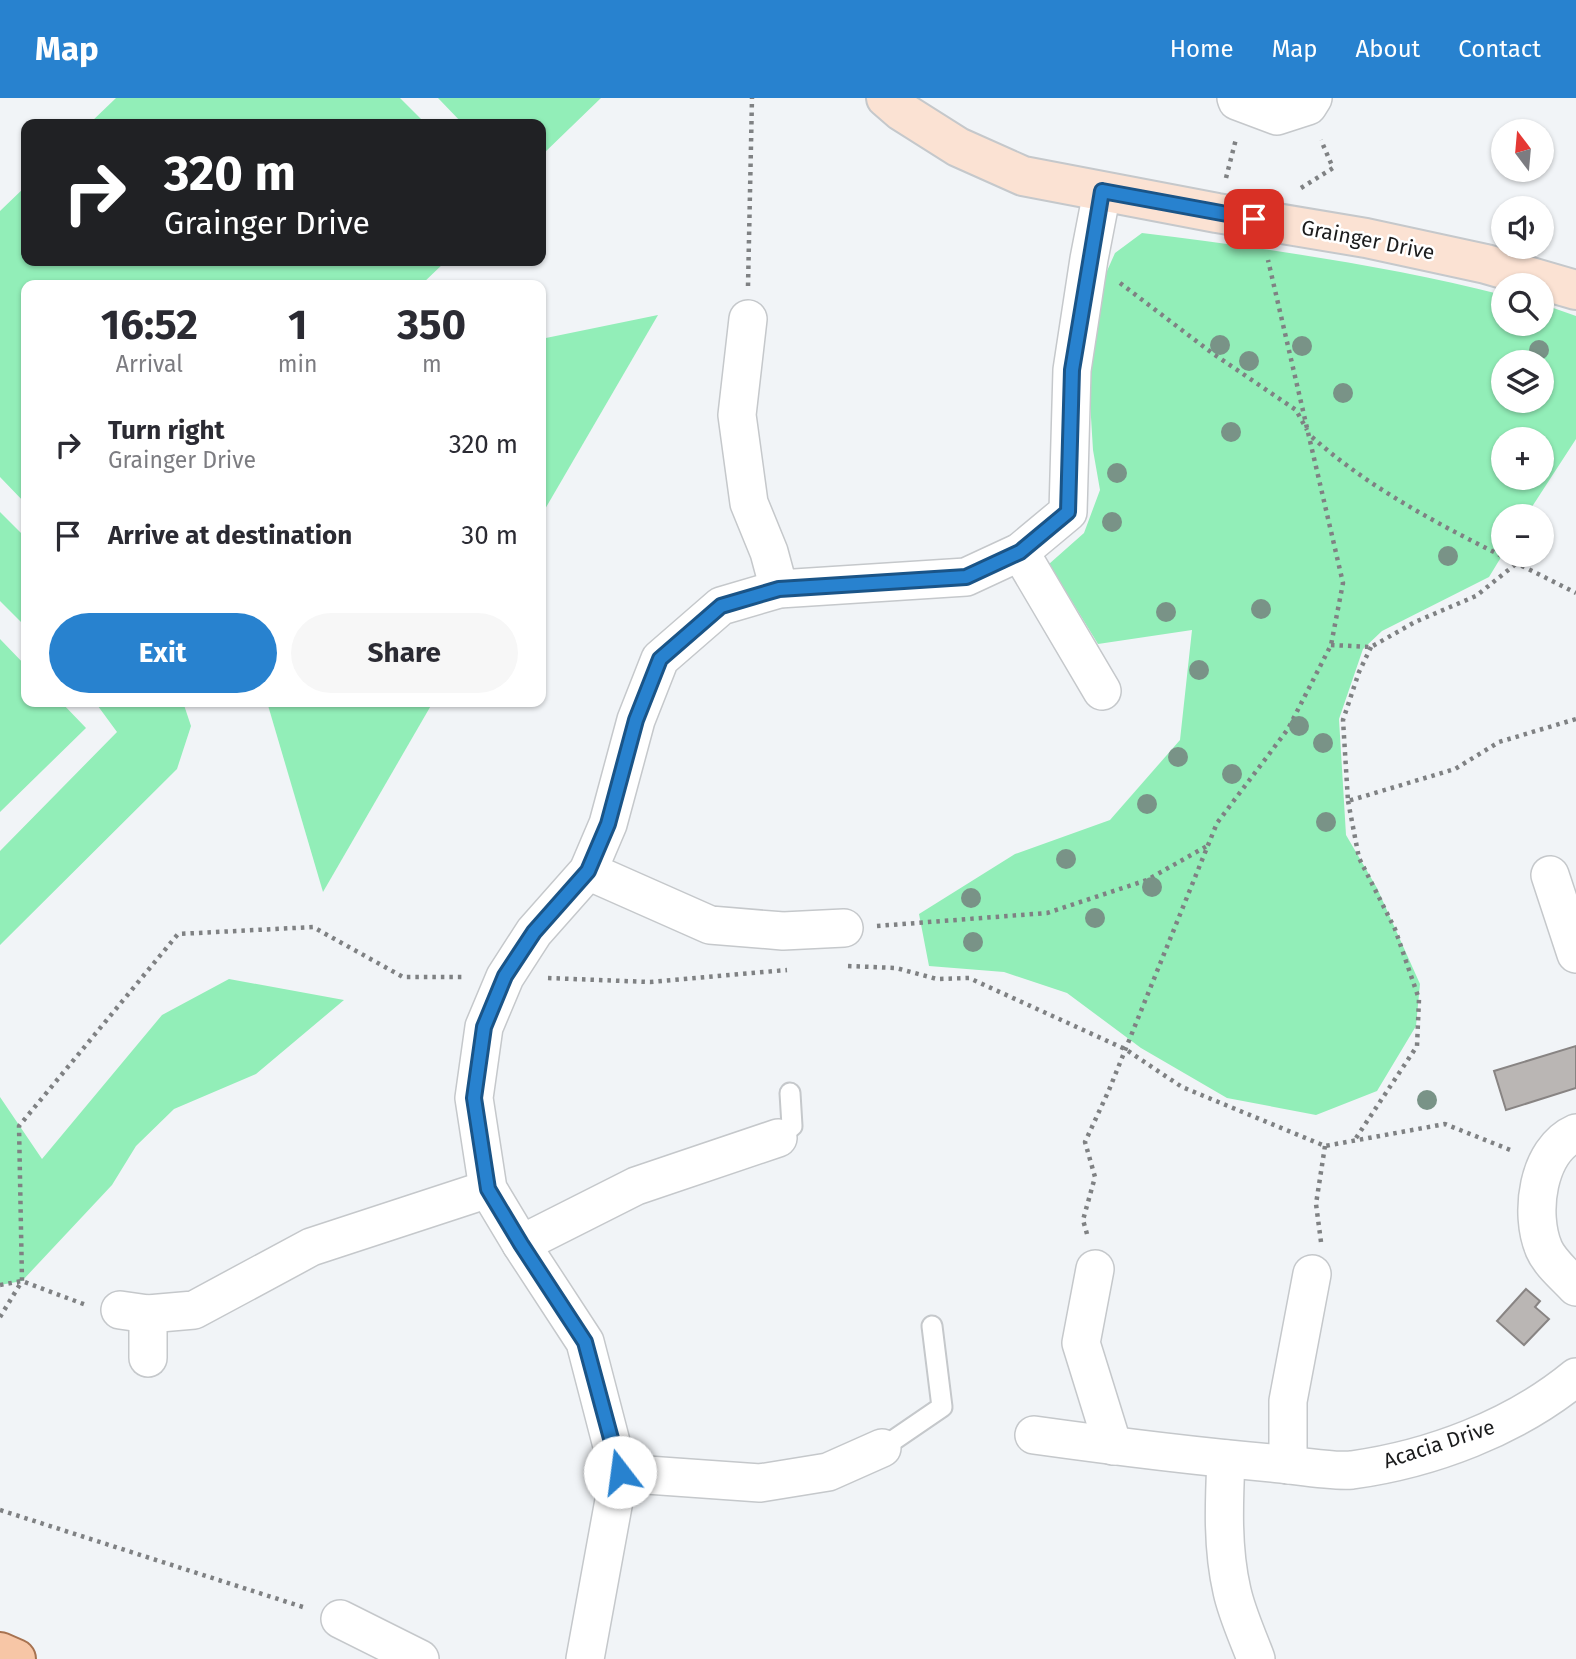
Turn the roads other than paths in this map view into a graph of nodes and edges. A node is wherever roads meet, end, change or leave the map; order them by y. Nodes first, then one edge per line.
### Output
1 (887, 98) edge
2 (1240, 101) edge
3 (1310, 102) edge
4 (1102, 191) junction
5 (1576, 290) edge
6 (748, 319) road end
7 (1020, 552) junction
8 (779, 589) junction
9 (1102, 691) dead end
10 (588, 871) junction
11 (1550, 875) dead end
12 (844, 928) road end
13 (1576, 954) edge
14 (790, 1093) dead end
15 (1576, 1133) edge
16 (778, 1138) joint
17 (488, 1189) junction
18 (521, 1244) junction
19 (1095, 1269) road end
20 (1312, 1274) road end
21 (1576, 1287) edge
22 (932, 1326) dead end
23 (149, 1358) dead end
24 (1576, 1377) edge
25 (1034, 1435) dead end
26 (1113, 1446) junction
27 (883, 1448) joint
28 (1226, 1459) junction
29 (1288, 1465) junction
30 (620, 1472) junction
31 (341, 1619) road end
32 (0, 1652) edge
33 (16, 1659) edge
34 (419, 1659) edge
35 (585, 1659) edge
36 (1256, 1659) edge

1 - 4 street, Grainger Drive
2 - 3 street
4 - 5 street, Grainger Drive
4 - 7 street
6 - 8 street
7 - 8 street
7 - 9 street
8 - 10 street
10 - 12 street
10 - 17 street
11 - 13 street
14 - 16 lane
15 - 21 street
16 - 18 street
17 - 18 street
17 - 23 street
18 - 30 street
19 - 26 street
20 - 29 street
22 - 27 lane
24 - 29 street, Acacia Drive
25 - 26 street, Acacia Drive
26 - 28 street, Acacia Drive
27 - 30 street
28 - 29 street, Acacia Drive
28 - 36 street
30 - 35 street
31 - 34 street
32 - 33 main road

